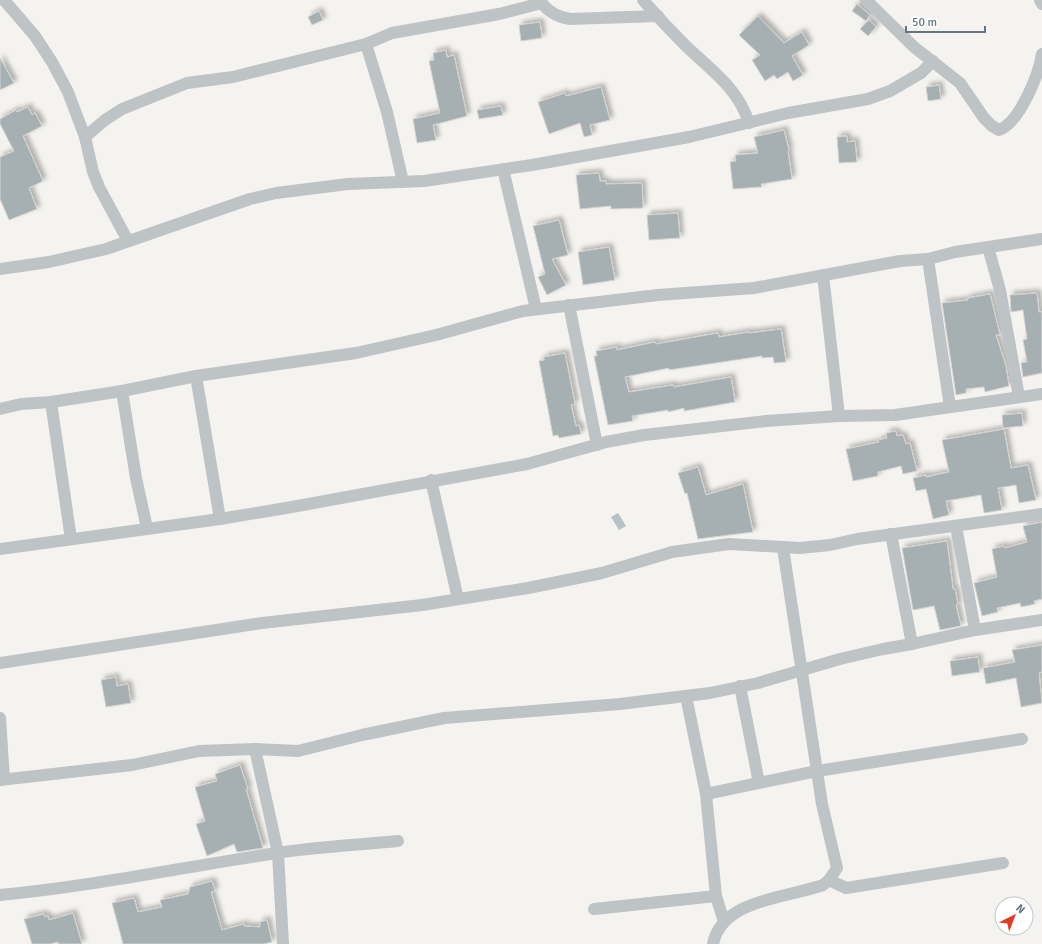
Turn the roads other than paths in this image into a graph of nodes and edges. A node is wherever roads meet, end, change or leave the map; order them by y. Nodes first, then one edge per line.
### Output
1 (4, 0) edge
2 (643, 0) edge
3 (866, 0) edge
4 (1040, 0) edge
5 (540, 2) edge
6 (1042, 4) edge
7 (658, 16) junction
8 (366, 44) junction
9 (1042, 54) edge
10 (933, 62) junction
11 (749, 123) junction
12 (86, 137) junction
13 (503, 169) junction
14 (403, 182) junction
15 (1042, 239) edge
16 (128, 241) junction
17 (988, 246) junction
18 (928, 259) junction
19 (0, 269) edge
20 (823, 275) junction
21 (569, 305) junction
22 (536, 309) junction
23 (196, 376) junction
24 (122, 391) junction
25 (1042, 394) edge
26 (1019, 398) junction
27 (51, 402) junction
28 (950, 407) junction
29 (0, 409) edge
30 (839, 416) junction
31 (597, 445) junction
32 (431, 480) junction
33 (1042, 514) edge
34 (220, 519) junction
35 (956, 526) junction
36 (147, 528) junction
37 (891, 534) junction
38 (71, 539) junction
39 (784, 548) junction
40 (0, 549) edge
41 (458, 599) junction
42 (1042, 620) edge
43 (975, 630) junction
44 (912, 644) junction
45 (0, 663) edge
46 (801, 669) junction
47 (740, 686) junction
48 (686, 696) junction
49 (0, 718) edge
50 (1022, 739) dead end
51 (255, 749) junction
52 (817, 771) junction
53 (2, 779) edge
54 (759, 783) junction
55 (706, 794) junction
56 (398, 840) dead end
57 (278, 853) junction
58 (1003, 863) dead end
59 (829, 880) junction
60 (0, 895) edge
61 (716, 896) junction
62 (594, 909) dead end
63 (724, 922) junction
64 (283, 944) edge
65 (713, 944) edge

1 - 12 street
2 - 7 street
3 - 10 street
4 - 6 street
5 - 7 street
5 - 8 street
7 - 11 street
8 - 12 street
8 - 14 street
9 - 10 street
10 - 11 street
11 - 13 street
12 - 16 street
13 - 14 street
13 - 22 street
14 - 16 street
15 - 17 street
16 - 19 street
17 - 18 street
17 - 26 street
18 - 20 street
18 - 28 street
20 - 21 street
20 - 30 street
21 - 22 street
21 - 31 street
22 - 23 street
23 - 24 street
23 - 34 street
24 - 27 street
24 - 36 street
25 - 26 street
26 - 28 street
27 - 29 street
27 - 38 street
28 - 30 street
30 - 31 street
31 - 32 street
32 - 34 street
32 - 41 street
33 - 35 street
34 - 36 street
35 - 37 street
35 - 43 street
36 - 38 street
37 - 39 street
37 - 44 street
38 - 40 street
39 - 41 street
39 - 46 street
41 - 45 street
42 - 43 street
43 - 44 street
44 - 46 street
46 - 47 street
46 - 52 street
47 - 48 street
47 - 54 street
48 - 51 street
48 - 55 street
49 - 53 street
50 - 52 street
51 - 53 street
51 - 57 street
52 - 54 street
52 - 59 street
54 - 55 street
55 - 61 street
56 - 57 street
57 - 60 street
57 - 64 street
58 - 59 street
59 - 63 street
61 - 62 street
61 - 63 street
63 - 65 street

